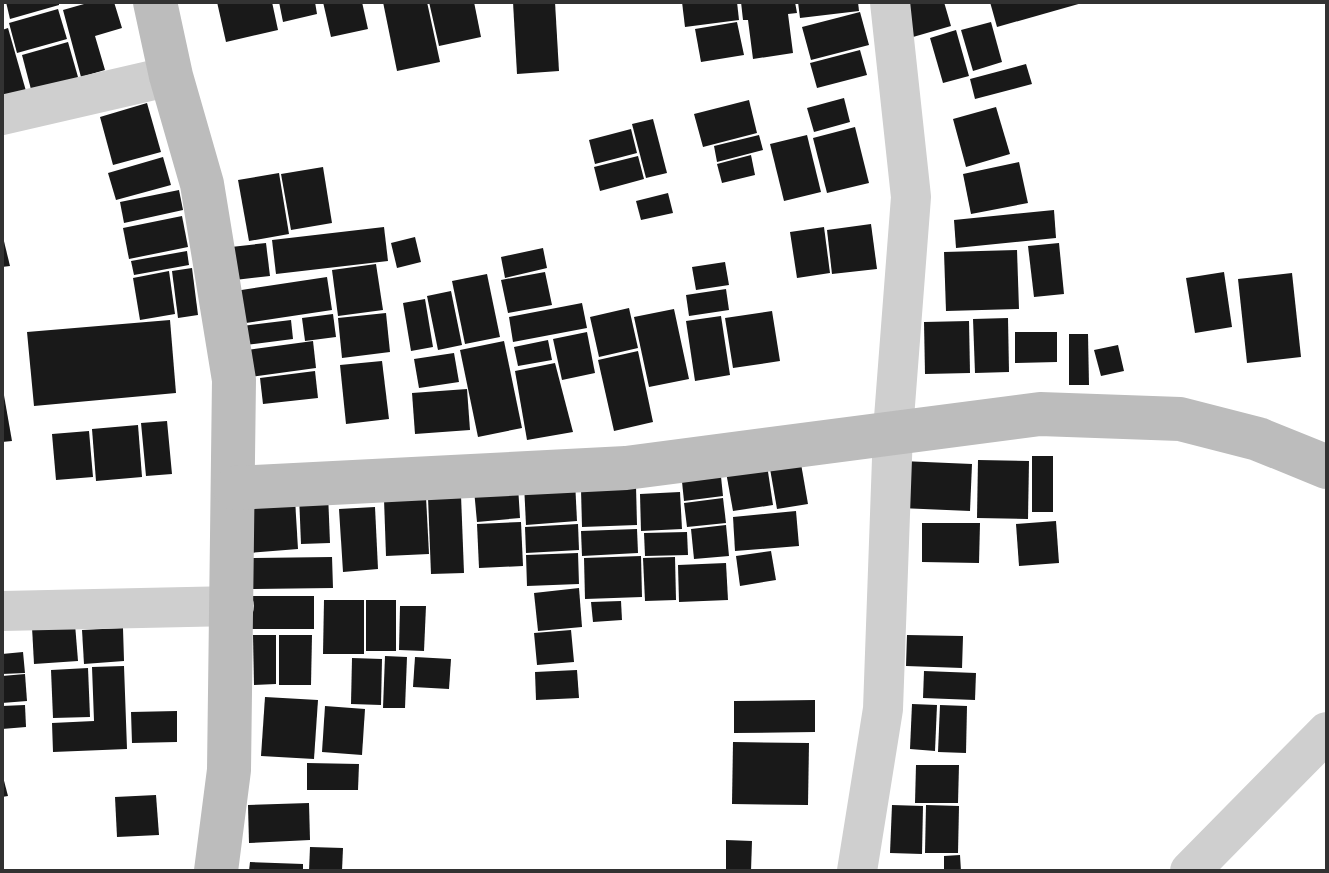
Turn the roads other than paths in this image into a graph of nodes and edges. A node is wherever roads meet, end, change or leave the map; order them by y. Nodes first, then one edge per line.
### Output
1 (155, 2) edge
2 (890, 2) edge
3 (171, 76) junction
4 (2, 115) edge
5 (893, 431) junction
6 (1327, 467) edge
7 (235, 488) junction
8 (234, 606) junction
9 (2, 611) edge
10 (1327, 732) edge
11 (216, 871) edge
12 (857, 871) edge
13 (1190, 871) edge

1 - 3 street
2 - 5 street
3 - 4 street
3 - 7 street
5 - 6 street
5 - 7 street
5 - 12 street
7 - 8 street
8 - 9 street
8 - 11 street
10 - 13 street

